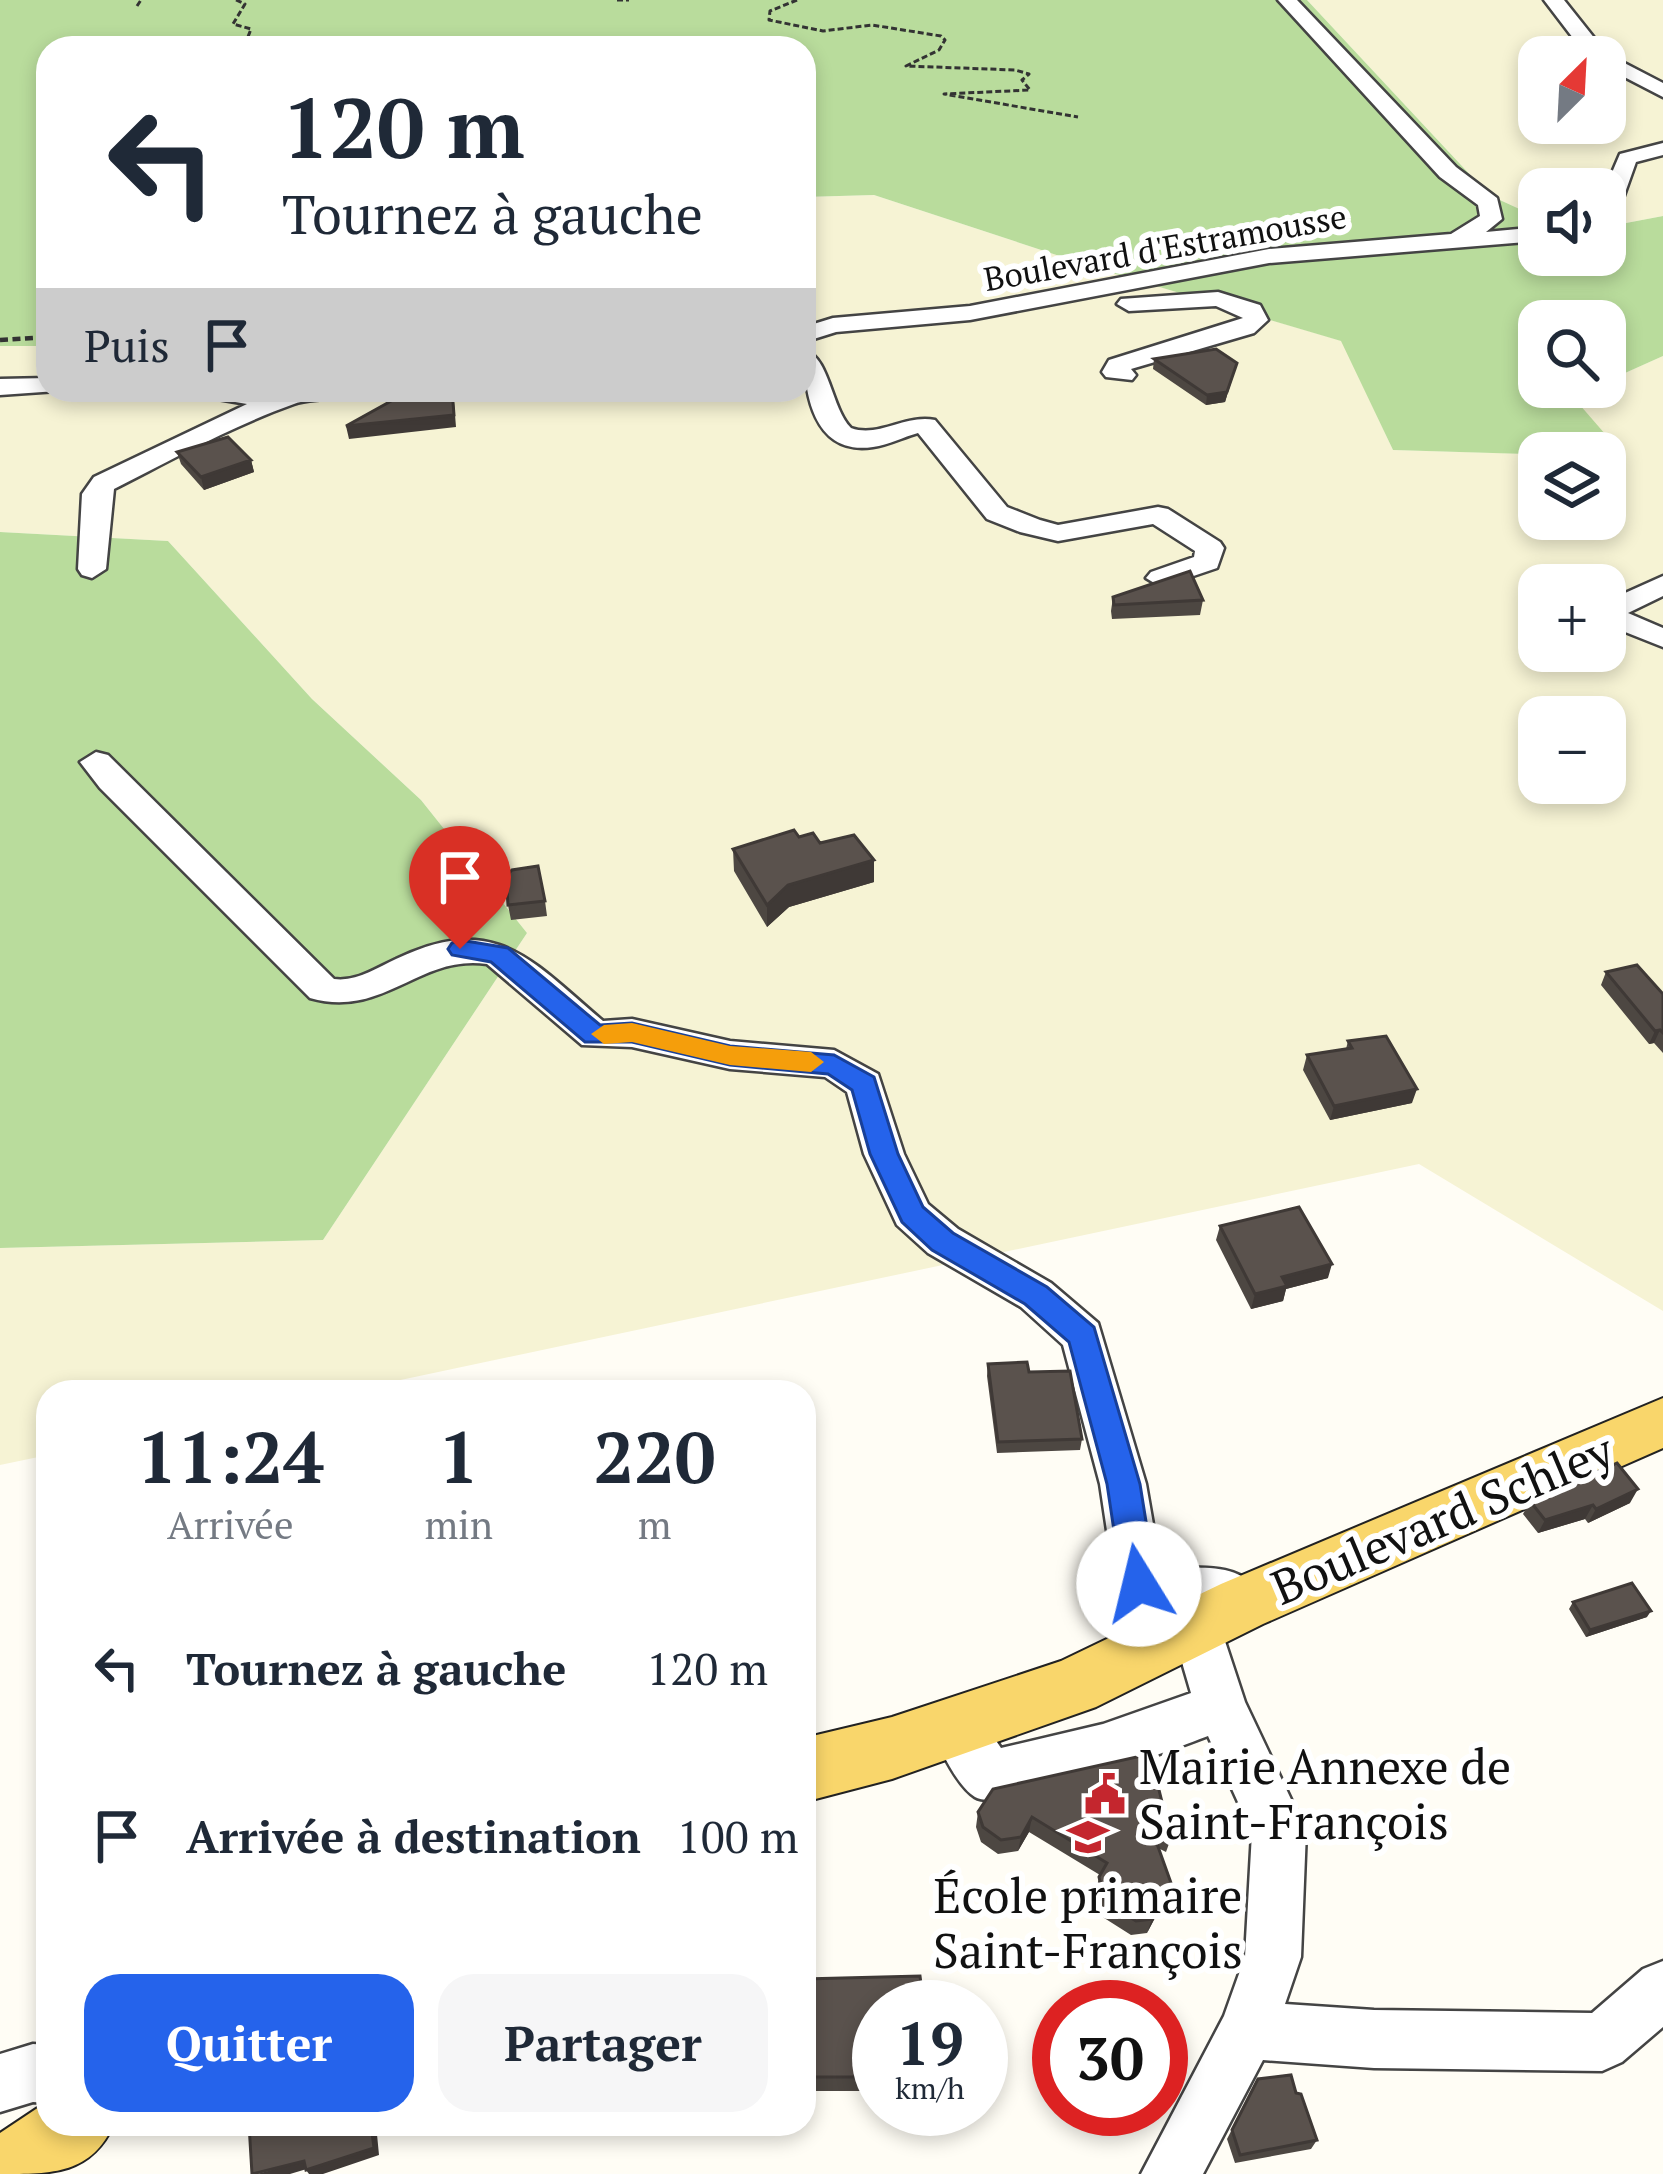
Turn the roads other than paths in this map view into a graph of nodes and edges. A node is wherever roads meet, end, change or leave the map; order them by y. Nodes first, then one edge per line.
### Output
1 (1287, 0) edge
2 (1553, 0) edge
3 (1583, 36) edge
4 (1626, 71) edge
5 (1663, 91) edge
6 (1663, 149) edge
7 (1623, 168) edge
8 (1518, 236) edge
9 (1454, 242) junction
10 (1046, 297) junction
11 (816, 331) edge
12 (0, 374) edge
13 (36, 375) edge
14 (1123, 375) dead end
15 (36, 386) edge
16 (0, 388) edge
17 (816, 398) edge
18 (276, 402) edge
19 (92, 569) dead end
20 (1655, 570) edge
21 (1161, 578) edge
22 (1663, 638) edge
23 (96, 762) dead end
24 (1663, 1423) edge
25 (1220, 1616) junction
26 (1222, 1707) junction
27 (956, 1726) junction
28 (816, 1767) edge
29 (1663, 1989) edge
30 (1248, 2030) junction
31 (36, 2076) edge
32 (0, 2083) edge
33 (60, 2136) edge
34 (4, 2174) edge
35 (1172, 2174) edge

1 - 9 street
2 - 3 street
4 - 5 street
6 - 7 street
8 - 9 street, Boulevard d'Estramousse
9 - 10 street, Boulevard d'Estramousse
10 - 11 street, Boulevard d'Estramousse
10 - 14 street
12 - 13 street
15 - 16 street
17 - 21 street
18 - 19 street
20 - 22 street
23 - 25 street
24 - 25 main road, Boulevard Schley
25 - 26 street
25 - 27 main road, Boulevard Schley
26 - 27 street
26 - 30 street
27 - 28 main road, Boulevard Schley
29 - 30 street
30 - 35 street
31 - 32 street
33 - 34 main road

